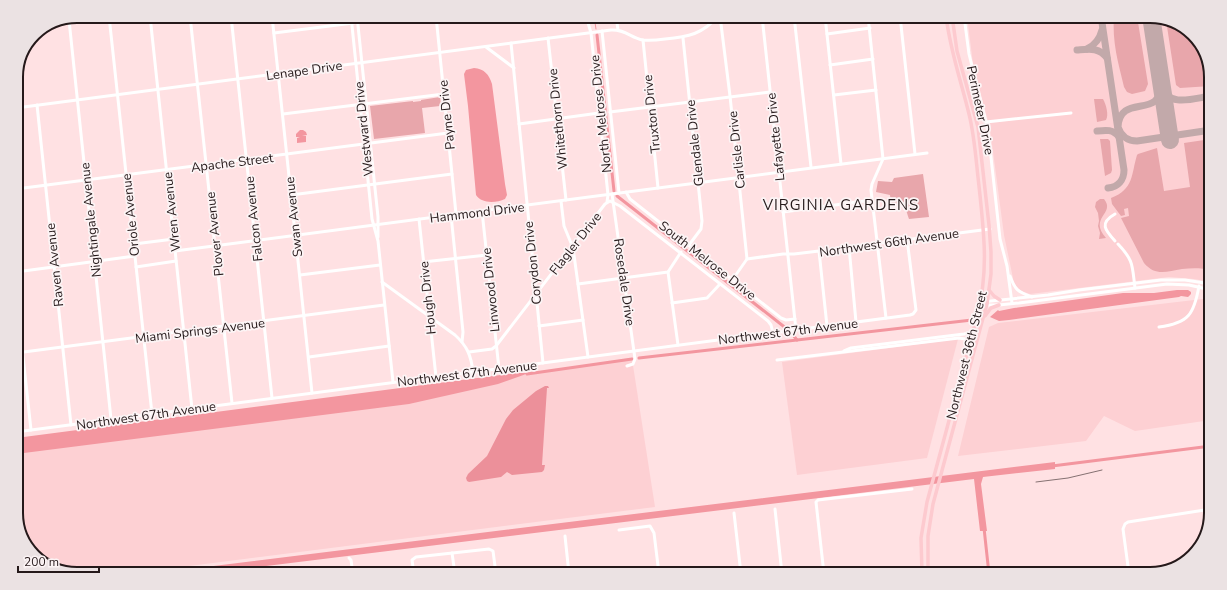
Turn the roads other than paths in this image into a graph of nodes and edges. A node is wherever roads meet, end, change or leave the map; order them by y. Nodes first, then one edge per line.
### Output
1 (110, 23) edge
2 (151, 23) edge
3 (191, 23) edge
4 (232, 23) edge
5 (273, 23) edge
6 (351, 23) junction
7 (358, 23) joint
8 (437, 23) edge
9 (588, 23) edge
10 (617, 23) edge
11 (710, 23) edge
12 (720, 23) edge
13 (763, 23) edge
14 (795, 23) edge
15 (826, 23) edge
16 (869, 23) edge
17 (901, 23) edge
18 (947, 23) edge
19 (953, 23) edge
20 (965, 23) edge
21 (69, 24) edge
22 (870, 28) junction
23 (618, 30) junction
24 (602, 32) junction
25 (274, 33) junction
26 (591, 33) junction
27 (827, 34) junction
28 (548, 38) junction
29 (683, 38) junction
30 (643, 40) junction
31 (511, 43) junction
32 (486, 47) junction
33 (957, 51) junction
34 (440, 52) junction
35 (952, 52) junction
36 (873, 59) junction
37 (362, 62) junction
38 (356, 63) junction
39 (830, 65) junction
40 (514, 68) junction
41 (278, 74) junction
42 (238, 79) junction
43 (198, 84) junction
44 (158, 89) junction
45 (876, 90) junction
46 (770, 92) junction
47 (117, 94) junction
48 (444, 94) junction
49 (834, 95) junction
50 (730, 96) junction
51 (77, 100) junction
52 (690, 102) junction
53 (366, 103) junction
54 (360, 104) junction
55 (37, 105) junction
56 (23, 107) edge
57 (650, 107) junction
58 (610, 112) junction
59 (600, 113) junction
60 (1071, 113) dead end
61 (283, 114) junction
62 (557, 119) junction
63 (986, 122) junction
64 (519, 124) junction
65 (448, 134) junction
66 (370, 143) junction
67 (364, 144) junction
68 (980, 144) junction
69 (974, 145) junction
70 (927, 153) dead end
71 (915, 154) junction
72 (287, 155) junction
73 (247, 159) junction
74 (883, 159) junction
75 (840, 164) junction
76 (206, 165) junction
77 (811, 167) junction
78 (166, 170) junction
79 (778, 173) junction
80 (452, 174) junction
81 (126, 175) junction
82 (738, 178) junction
83 (86, 181) junction
84 (698, 183) junction
85 (369, 184) junction
86 (375, 184) junction
87 (46, 186) junction
88 (23, 188) edge
89 (658, 188) junction
90 (626, 192) junction
91 (619, 193) junction
92 (291, 194) junction
93 (612, 194) junction
94 (608, 195) junction
95 (566, 200) junction
96 (872, 200) junction
97 (561, 201) junction
98 (613, 201) junction
99 (607, 202) junction
100 (526, 205) junction
101 (620, 206) junction
102 (615, 209) junction
103 (482, 211) junction
104 (783, 212) junction
105 (456, 214) junction
106 (1115, 214) dead end
107 (451, 215) junction
108 (420, 219) junction
109 (379, 224) junction
110 (373, 225) junction
111 (984, 229) junction
112 (990, 229) junction
113 (295, 235) junction
114 (174, 239) junction
115 (256, 240) junction
116 (908, 240) junction
117 (378, 241) junction
118 (877, 243) junction
119 (134, 244) junction
120 (689, 245) junction
121 (215, 246) junction
122 (849, 247) junction
123 (572, 248) junction
124 (175, 251) junction
125 (819, 251) junction
126 (681, 252) junction
127 (787, 254) junction
128 (487, 255) junction
129 (135, 256) junction
130 (456, 258) junction
131 (747, 259) junction
132 (94, 261) junction
133 (176, 261) junction
134 (423, 262) junction
135 (380, 265) junction
136 (54, 266) junction
137 (136, 267) junction
138 (23, 271) edge
139 (668, 272) junction
140 (1008, 272) junction
141 (300, 275) junction
142 (625, 278) junction
143 (733, 279) junction
144 (382, 282) junction
145 (1134, 282) junction
146 (1200, 282) junction
147 (1204, 283) edge
148 (578, 284) junction
149 (720, 284) junction
150 (1199, 287) junction
151 (1135, 288) junction
152 (1204, 288) edge
153 (989, 289) junction
154 (536, 294) junction
155 (1033, 297) junction
156 (1011, 298) junction
157 (1000, 300) junction
158 (672, 303) junction
159 (980, 303) junction
160 (987, 303) junction
161 (1012, 303) junction
162 (384, 305) junction
163 (999, 305) junction
164 (304, 316) junction
165 (430, 317) junction
166 (886, 318) junction
167 (983, 318) junction
168 (583, 320) junction
169 (795, 320) junction
170 (264, 321) junction
171 (856, 322) junction
172 (224, 326) junction
173 (539, 326) junction
174 (827, 326) junction
175 (1159, 327) dead end
176 (796, 330) junction
177 (183, 332) junction
178 (973, 332) junction
179 (773, 333) junction
180 (144, 337) junction
181 (103, 342) junction
182 (462, 342) junction
183 (970, 344) junction
184 (678, 345) junction
185 (389, 346) junction
186 (496, 346) junction
187 (63, 347) junction
188 (634, 350) junction
189 (842, 351) junction
190 (469, 352) junction
191 (23, 353) edge
192 (309, 357) junction
193 (588, 357) junction
194 (777, 360) dead end
195 (23, 362) edge
196 (543, 363) junction
197 (627, 366) dead end
198 (499, 368) junction
199 (473, 372) junction
200 (436, 377) junction
201 (393, 382) junction
202 (312, 393) junction
203 (272, 398) junction
204 (232, 403) junction
205 (192, 409) junction
206 (152, 414) junction
207 (111, 420) junction
208 (71, 425) junction
209 (31, 430) junction
210 (23, 431) edge
211 (912, 489) dead end
212 (775, 509) dead end
213 (1204, 510) edge
214 (734, 513) dead end
215 (619, 530) dead end
216 (565, 536) dead end
217 (452, 553) junction
218 (349, 558) dead end
219 (352, 567) edge
220 (413, 567) edge
221 (454, 567) edge
222 (495, 567) edge
223 (568, 567) edge
224 (658, 567) edge
225 (740, 567) edge
226 (781, 567) edge
227 (823, 567) edge
228 (922, 567) edge
229 (928, 567) edge
230 (1128, 567) edge

1 - 47 street, Oriole Avenue
2 - 44 street, Wren Avenue
3 - 43 street, Plover Avenue
4 - 42 street, Falcon Avenue
5 - 25 street, Swan Avenue
6 - 7 street
6 - 25 street
6 - 38 street, Westward Drive
7 - 37 street, Westward Drive
8 - 34 street, Payne Drive
9 - 26 street, North Melrose Drive
10 - 23 street
11 - 29 street
12 - 50 street, Carlisle Drive
13 - 46 street, Lafayette Drive
14 - 77 street
15 - 27 street
16 - 22 street
17 - 71 street
18 - 35 main road, Northwest 36th Street
19 - 33 main road, Northwest 36th Street
20 - 63 street, Perimeter Drive
21 - 51 street, Nightingale Avenue
22 - 27 street
22 - 36 street
23 - 24 street, Lenape Drive
23 - 30 street
24 - 26 street, Lenape Drive
24 - 58 street
25 - 41 street, Swan Avenue
26 - 28 street, Lenape Drive
26 - 59 street, North Melrose Drive
27 - 39 street
28 - 31 street, Lenape Drive
28 - 62 street, Whitethorn Drive
29 - 30 street
29 - 52 street, Glendale Drive
30 - 57 street, Truxton Drive
31 - 32 street, Lenape Drive
31 - 40 street, Corydon Drive
32 - 34 street, Lenape Drive
32 - 40 street
33 - 35 main road
33 - 68 main road, Northwest 36th Street
34 - 37 street, Lenape Drive
34 - 48 street, Payne Drive
35 - 69 main road, Northwest 36th Street
36 - 39 street
36 - 45 street
37 - 38 street, Lenape Drive
37 - 53 street, Westward Drive
38 - 41 street, Lenape Drive
38 - 54 street, Westward Drive
39 - 49 street
40 - 64 street, Corydon Drive
41 - 42 street, Lenape Drive
41 - 61 street, Swan Avenue
42 - 43 street, Lenape Drive
42 - 73 street, Falcon Avenue
43 - 44 street, Lenape Drive
43 - 76 street, Plover Avenue
44 - 47 street, Lenape Drive
44 - 78 street, Wren Avenue
45 - 49 street
45 - 74 street
46 - 50 street
46 - 79 street, Lafayette Drive
47 - 51 street, Lenape Drive
47 - 81 street, Oriole Avenue
48 - 53 street
48 - 65 street, Payne Drive
49 - 75 street
50 - 52 street
50 - 82 street, Carlisle Drive
51 - 55 street, Lenape Drive
51 - 83 street, Nightingale Avenue
52 - 57 street
52 - 84 street, Glendale Drive
53 - 54 street
53 - 66 street, Westward Drive
54 - 61 street
54 - 67 street, Westward Drive
55 - 56 street, Lenape Drive
55 - 87 street, Raven Avenue
57 - 58 street
57 - 89 street, Truxton Drive
58 - 91 street
59 - 62 street
59 - 94 street, North Melrose Drive
60 - 63 street
61 - 72 street, Swan Avenue
62 - 64 street
62 - 95 street, Whitethorn Drive
63 - 140 street, Perimeter Drive
64 - 100 street, Corydon Drive
65 - 66 street, Apache Street
65 - 80 street, Payne Drive
66 - 67 street, Apache Street
66 - 86 street, Westward Drive
67 - 72 street, Apache Street
67 - 85 street, Westward Drive
68 - 69 main road
68 - 112 main road, Northwest 36th Street
69 - 111 main road, Northwest 36th Street
70 - 71 street, Hammond Drive
71 - 74 street, Hammond Drive
72 - 73 street, Apache Street
72 - 92 street, Swan Avenue
73 - 76 street, Apache Street
73 - 115 street, Falcon Avenue
74 - 75 street, Hammond Drive
74 - 96 street
75 - 77 street, Hammond Drive
76 - 78 street, Apache Street
76 - 121 street, Plover Avenue
77 - 79 street, Hammond Drive
78 - 81 street, Apache Street
78 - 114 street, Wren Avenue
79 - 82 street, Hammond Drive
79 - 104 street, Lafayette Drive
80 - 86 street
80 - 105 street, Payne Drive
81 - 83 street, Apache Street
81 - 119 street, Oriole Avenue
82 - 84 street, Hammond Drive
82 - 131 street, Carlisle Drive
83 - 87 street, Apache Street
83 - 132 street, Nightingale Avenue
84 - 89 street, Hammond Drive
84 - 120 street, Glendale Drive
85 - 86 street
85 - 92 street
85 - 110 street, Westward Drive
86 - 109 street, Westward Drive
87 - 88 street, Apache Street
87 - 136 street, Raven Avenue
89 - 90 street, Hammond Drive
90 - 91 street, Hammond Drive
90 - 120 street, South Melrose Drive
91 - 93 street, Hammond Drive
92 - 113 street, Swan Avenue
93 - 94 street, Hammond Drive
93 - 98 street, Rosedale Drive
94 - 95 street, Hammond Drive
94 - 99 street, North Melrose Drive
95 - 97 street, Hammond Drive
96 - 104 street
96 - 118 street
97 - 100 street, Hammond Drive
97 - 123 street
98 - 99 street, Flagler Drive
98 - 101 street
98 - 102 street, Rosedale Drive
99 - 123 street, Flagler Drive
100 - 103 street, Hammond Drive
100 - 154 street, Corydon Drive
101 - 102 street
101 - 126 street
102 - 142 street, Rosedale Drive
103 - 105 street, Hammond Drive
103 - 128 street, Linwood Drive
104 - 127 street, Lafayette Drive
105 - 107 street, Hammond Drive
106 - 145 street
107 - 108 street, Hammond Drive
107 - 130 street
108 - 109 street, Hammond Drive
108 - 134 street, Hough Drive
109 - 110 street, Hammond Drive
109 - 117 street, Westward Drive
110 - 113 street, Hammond Drive
110 - 117 street, Westward Drive
111 - 112 street, Northwest 66th Avenue
111 - 116 street, Northwest 66th Avenue
111 - 159 main road, Northwest 36th Street
112 - 153 main road, Northwest 36th Street
113 - 115 street, Hammond Drive
113 - 141 street, Swan Avenue
114 - 119 street
114 - 124 street, Wren Avenue
115 - 121 street, Hammond Drive
115 - 170 street, Falcon Avenue
116 - 118 street, Northwest 66th Avenue
116 - 166 street, Northwest 67th Avenue
117 - 135 street, Westward Drive
118 - 122 street, Northwest 66th Avenue
118 - 166 street
119 - 129 street, Oriole Avenue
120 - 143 street, South Melrose Drive
121 - 124 street, Hammond Drive
121 - 172 street, Plover Avenue
122 - 125 street, Northwest 66th Avenue
122 - 171 street
123 - 148 street
123 - 154 street, Flagler Drive
124 - 133 street, Wren Avenue
125 - 127 street, Northwest 66th Avenue
125 - 174 street
126 - 139 street
126 - 149 street
127 - 131 street, Northwest 66th Avenue
127 - 169 street, Lafayette Drive
128 - 130 street
128 - 186 street, Linwood Drive
129 - 132 street
129 - 137 street, Oriole Avenue
130 - 134 street
130 - 182 street
131 - 143 street
132 - 136 street
132 - 181 street, Nightingale Avenue
133 - 137 street
133 - 177 street, Wren Avenue
134 - 165 street, Hough Drive
135 - 141 street
135 - 144 street, Westward Drive
136 - 138 street
136 - 187 street, Raven Avenue
137 - 180 street, Oriole Avenue
139 - 142 street
139 - 158 street
140 - 155 street
140 - 156 street
141 - 164 street, Swan Avenue
142 - 148 street
142 - 188 street, Rosedale Drive
143 - 169 street, South Melrose Drive
144 - 162 street, Westward Drive
144 - 165 street
145 - 146 street
145 - 151 street
145 - 155 street
146 - 147 street
146 - 150 street
148 - 168 street
149 - 158 street
149 - 179 street
150 - 151 street
150 - 152 street
150 - 175 street
151 - 161 street
153 - 157 main road
153 - 160 main road, Northwest 36th Street
154 - 173 street, Corydon Drive
154 - 186 street, Flagler Drive
155 - 156 street
156 - 157 street
156 - 161 street
157 - 160 street
158 - 184 street
159 - 160 street
159 - 178 main road, Northwest 36th Street
160 - 163 street
160 - 167 main road, Northwest 36th Street
161 - 163 street
162 - 164 street, Miami Springs Avenue
162 - 185 street, Westward Drive
163 - 167 main road
164 - 170 street, Miami Springs Avenue
164 - 192 street, Swan Avenue
165 - 182 street
165 - 200 street, Hough Drive
166 - 171 street, Northwest 67th Avenue
167 - 229 main road, Northwest 36th Street
168 - 173 street
168 - 193 street
169 - 176 street, Lafayette Drive
170 - 172 street, Miami Springs Avenue
170 - 203 street, Falcon Avenue
171 - 174 street, Northwest 67th Avenue
172 - 177 street, Miami Springs Avenue
172 - 204 street, Plover Avenue
173 - 196 street, Corydon Drive
174 - 176 street, Northwest 67th Avenue
176 - 179 street, Northwest 67th Avenue
177 - 180 street, Miami Springs Avenue
177 - 205 street, Wren Avenue
178 - 183 main road, Northwest 36th Street
178 - 189 street
179 - 184 street, Northwest 67th Avenue
180 - 181 street, Miami Springs Avenue
180 - 206 street, Oriole Avenue
181 - 187 street, Miami Springs Avenue
181 - 207 street, Nightingale Avenue
182 - 190 street
183 - 189 street
183 - 228 main road, Northwest 36th Street
184 - 188 street, Northwest 67th Avenue
185 - 192 street
185 - 201 street, Westward Drive
186 - 190 street
186 - 198 street, Linwood Drive
187 - 191 street, Miami Springs Avenue
187 - 208 street, Raven Avenue
188 - 193 street, Northwest 67th Avenue
188 - 197 street, Rosedale Drive
189 - 194 street
190 - 199 street
192 - 202 street, Swan Avenue
193 - 196 street, Northwest 67th Avenue
195 - 209 street
196 - 198 street, Northwest 67th Avenue
198 - 199 street, Northwest 67th Avenue
199 - 200 street, Northwest 67th Avenue
200 - 201 street, Northwest 67th Avenue
201 - 202 street, Northwest 67th Avenue
202 - 203 street, Northwest 67th Avenue
203 - 204 street, Northwest 67th Avenue
204 - 205 street, Northwest 67th Avenue
205 - 206 street, Northwest 67th Avenue
206 - 207 street, Northwest 67th Avenue
207 - 208 street, Northwest 67th Avenue
208 - 209 street, Northwest 67th Avenue
209 - 210 street, Northwest 67th Avenue
211 - 227 street
212 - 226 street
213 - 230 street
214 - 225 street
215 - 224 street
216 - 223 street
217 - 220 street
217 - 221 street
217 - 222 street
218 - 219 street

